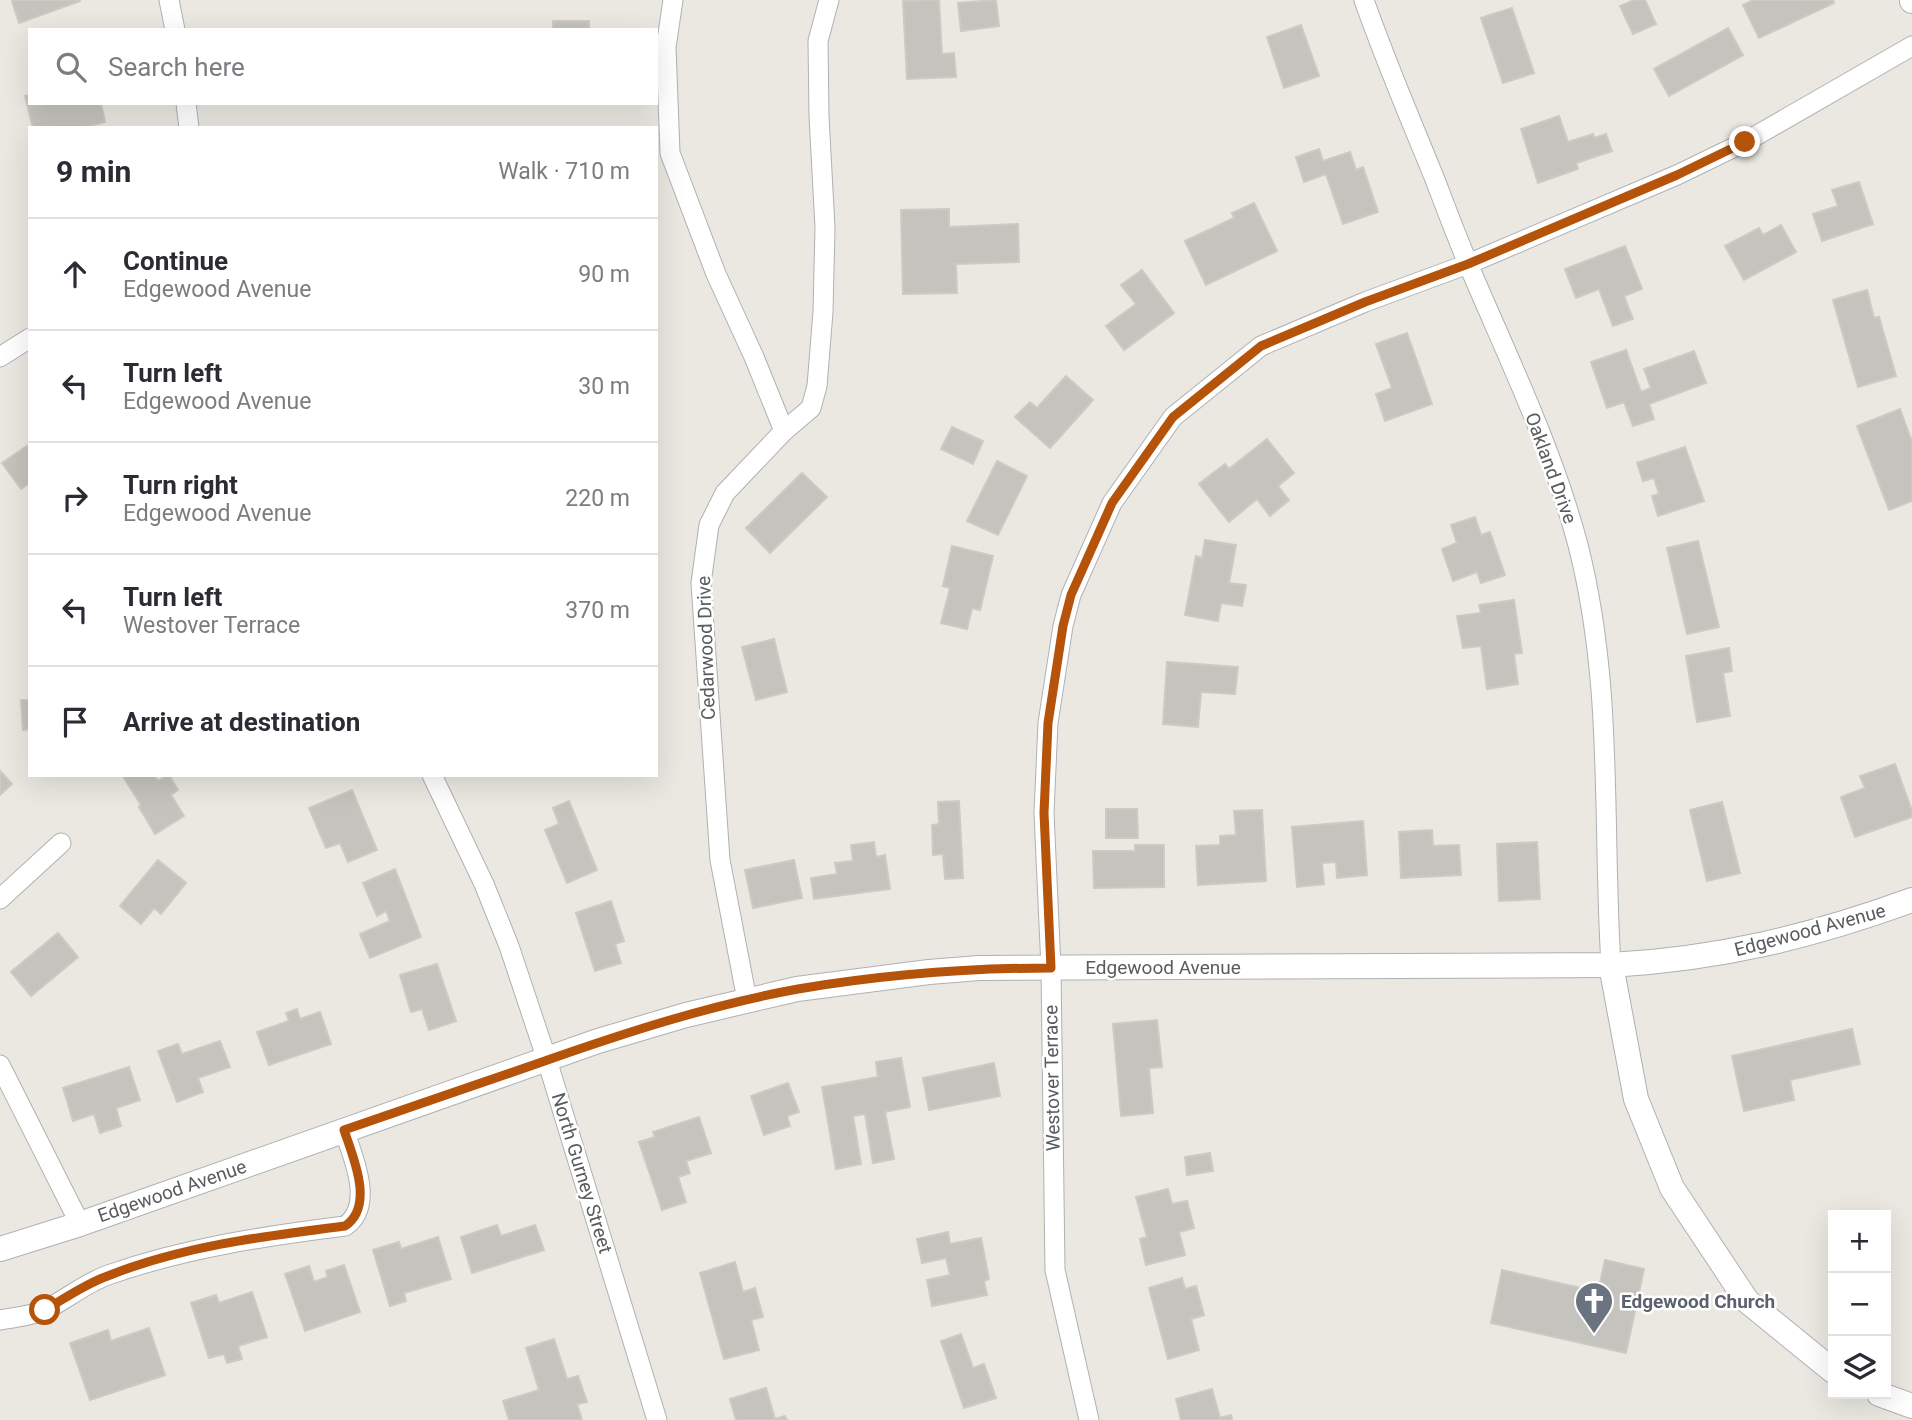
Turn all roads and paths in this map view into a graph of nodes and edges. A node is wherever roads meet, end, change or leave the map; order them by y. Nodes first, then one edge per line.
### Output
1 (169, 0) edge
2 (673, 0) edge
3 (829, 0) edge
4 (1364, 0) edge
5 (175, 28) edge
6 (1912, 46) edge
7 (186, 105) edge
8 (190, 126) edge
9 (1468, 264) junction
10 (28, 339) edge
11 (0, 357) edge
12 (784, 431) junction
13 (433, 777) edge
14 (61, 843) dead end
15 (0, 899) edge
16 (1912, 900) edge
17 (1611, 965) junction
18 (1051, 968) junction
19 (747, 1000) junction
20 (547, 1060) junction
21 (0, 1065) edge
22 (344, 1130) junction
23 (80, 1224) junction
24 (0, 1250) edge
25 (0, 1320) edge
26 (1828, 1367) edge
27 (1891, 1398) edge
28 (1912, 1406) edge
29 (657, 1420) edge
30 (1089, 1420) edge

1 - 5 street
2 - 12 street
3 - 12 street, Cedarwood Drive
4 - 9 street, Oakland Drive
6 - 9 street, Westover Terrace
7 - 8 street
9 - 17 street, Oakland Drive
9 - 18 street, Westover Terrace
10 - 11 street
12 - 19 street, Cedarwood Drive
13 - 20 street, North Gurney Street
14 - 15 street
16 - 17 street, Edgewood Avenue
17 - 18 street, Edgewood Avenue
17 - 26 street
18 - 19 street, Edgewood Avenue
18 - 30 street, Westover Terrace
19 - 20 street, Edgewood Avenue
20 - 22 street, Edgewood Avenue
20 - 29 street, North Gurney Street
21 - 23 street
22 - 23 street, Edgewood Avenue
22 - 25 street
23 - 24 street, Edgewood Avenue
27 - 28 street

